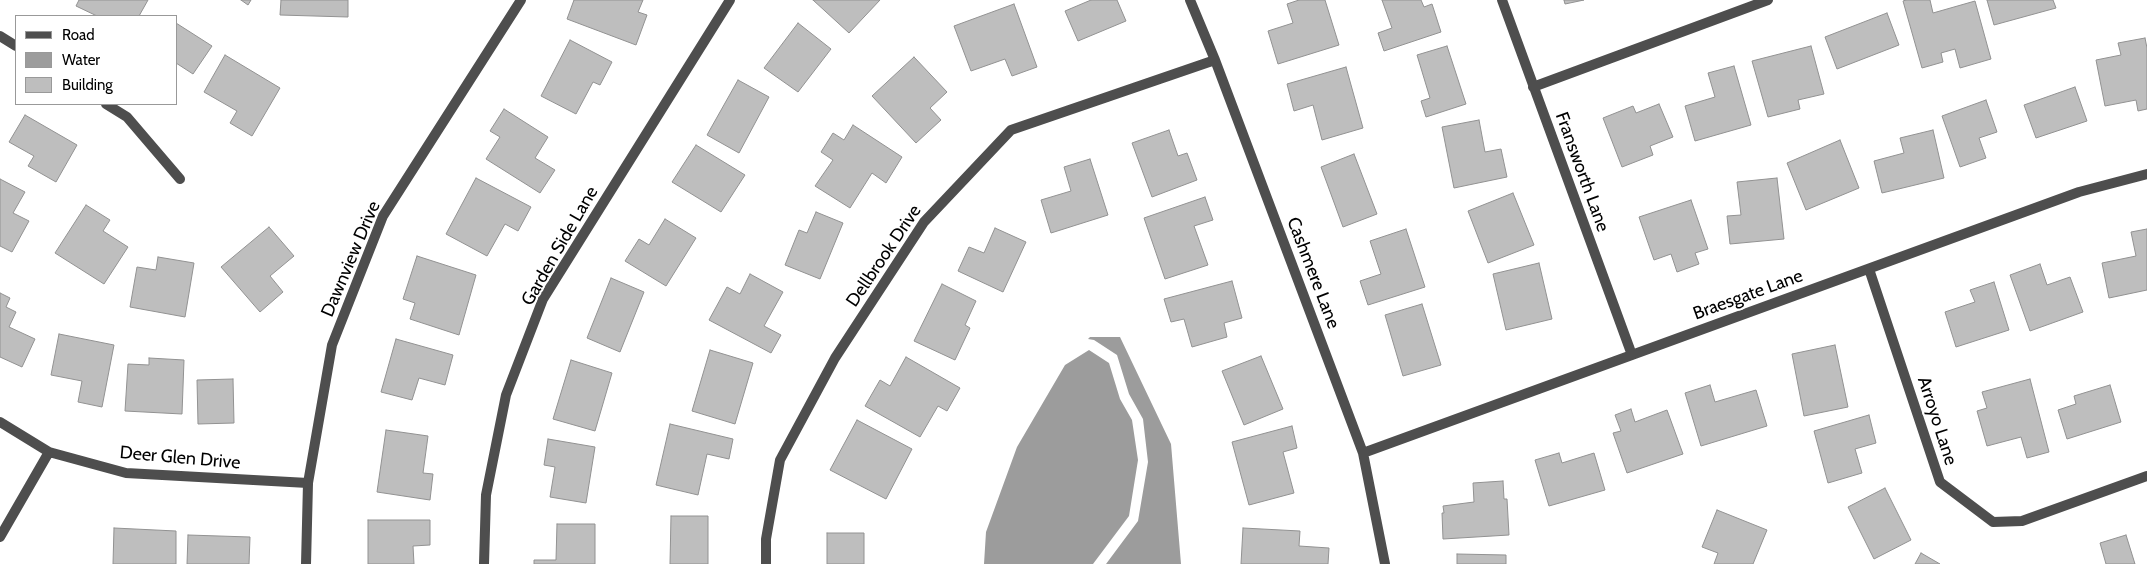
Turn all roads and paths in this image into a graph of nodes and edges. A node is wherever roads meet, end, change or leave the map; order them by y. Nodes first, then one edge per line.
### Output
1 (521, 0) edge
2 (730, 0) edge
3 (1190, 0) edge
4 (1502, 0) edge
5 (1768, 0) edge
6 (2, 40) edge
7 (15, 46) edge
8 (1215, 60) junction
9 (1533, 87) junction
10 (108, 105) edge
11 (2147, 174) edge
12 (180, 179) dead end
13 (1869, 269) junction
14 (1632, 355) junction
15 (0, 422) edge
16 (49, 452) junction
17 (1363, 453) junction
18 (2147, 476) edge
19 (308, 483) junction
20 (0, 537) edge
21 (306, 564) edge
22 (484, 564) edge
23 (766, 564) edge
24 (1384, 564) edge

1 - 19 street, Dawnview Drive
2 - 22 street, Garden Side Lane
3 - 8 street, Cashmere Lane
4 - 9 street, Fransworth Lane
5 - 9 street
6 - 7 street
8 - 17 street, Cashmere Lane
8 - 23 street, Dellbrook Drive
9 - 14 street, Fransworth Lane
10 - 12 street
11 - 13 street, Braesgate Lane
13 - 14 street, Braesgate Lane
13 - 18 street, Arroyo Lane
14 - 17 street, Braesgate Lane
15 - 16 street, Deer Glen Drive
16 - 19 street, Deer Glen Drive
16 - 20 street
17 - 24 street, Cashmere Lane
19 - 21 street, Dawnview Drive

